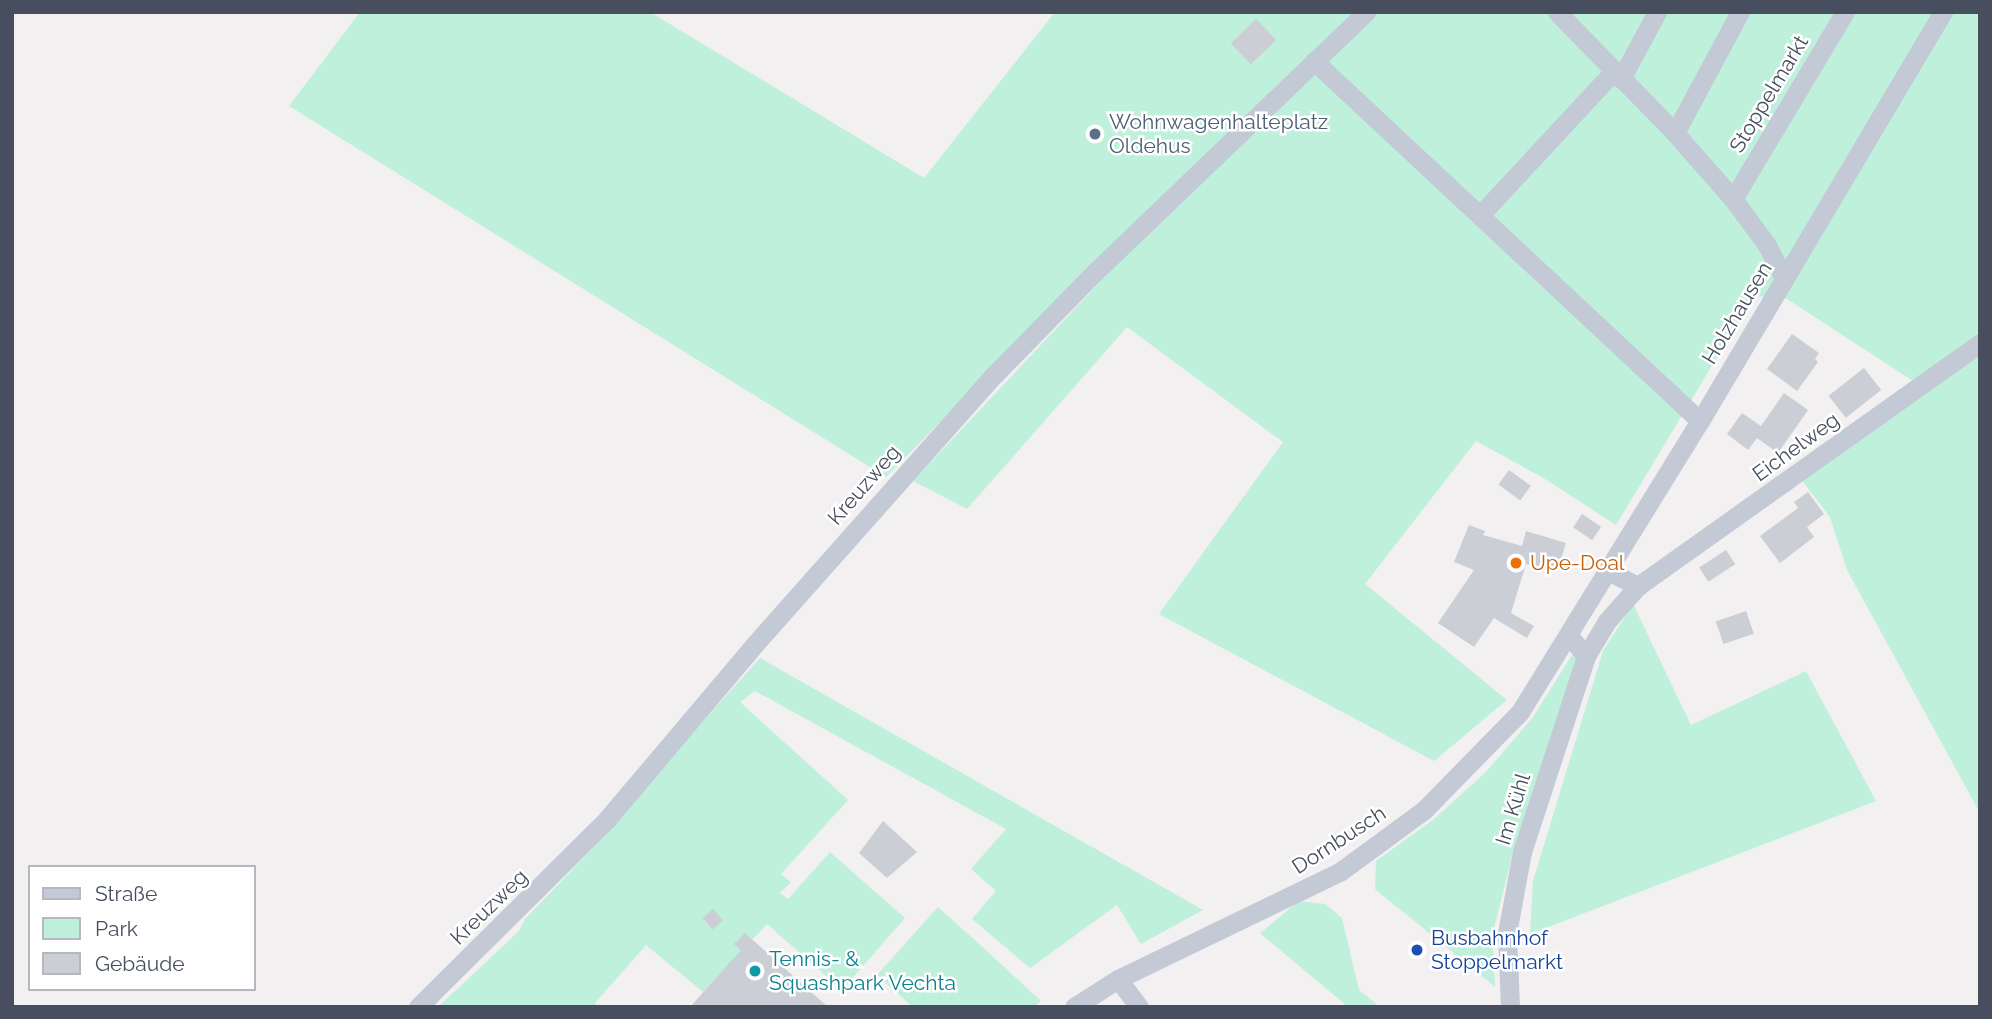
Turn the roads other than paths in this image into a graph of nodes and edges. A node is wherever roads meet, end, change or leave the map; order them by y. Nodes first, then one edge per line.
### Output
1 (1366, 12) edge
2 (1557, 12) edge
3 (1657, 12) edge
4 (1740, 12) edge
5 (1845, 12) edge
6 (1943, 12) edge
7 (1314, 61) junction
8 (1617, 76) junction
9 (1675, 133) junction
10 (1733, 199) junction
11 (1481, 214) junction
12 (1784, 279) junction
13 (1980, 343) edge
14 (1700, 421) junction
15 (1608, 570) junction
16 (1638, 586) junction
17 (1569, 636) junction
18 (1586, 656) junction
19 (1118, 979) junction
20 (418, 1007) edge
21 (1074, 1007) edge
22 (1139, 1007) edge
23 (1510, 1007) edge

1 - 7 street, Kreuzweg
2 - 8 street, Stoppelmarkt
3 - 8 street
4 - 9 street
5 - 10 street, Stoppelmarkt
6 - 12 street, Holzhausen
7 - 11 street
7 - 20 street, Kreuzweg
8 - 9 street, Stoppelmarkt
8 - 11 street
9 - 10 street, Stoppelmarkt
10 - 12 street, Stoppelmarkt
11 - 14 street
12 - 14 street, Holzhausen
13 - 16 street, Eichelweg
14 - 15 street, Holzhausen
15 - 16 street
15 - 17 street, Holzhausen
16 - 18 street, Eichelweg
17 - 18 street
17 - 19 street, Dornbusch
18 - 23 street, Im Kühl
19 - 21 street, Dornbusch
19 - 22 street

